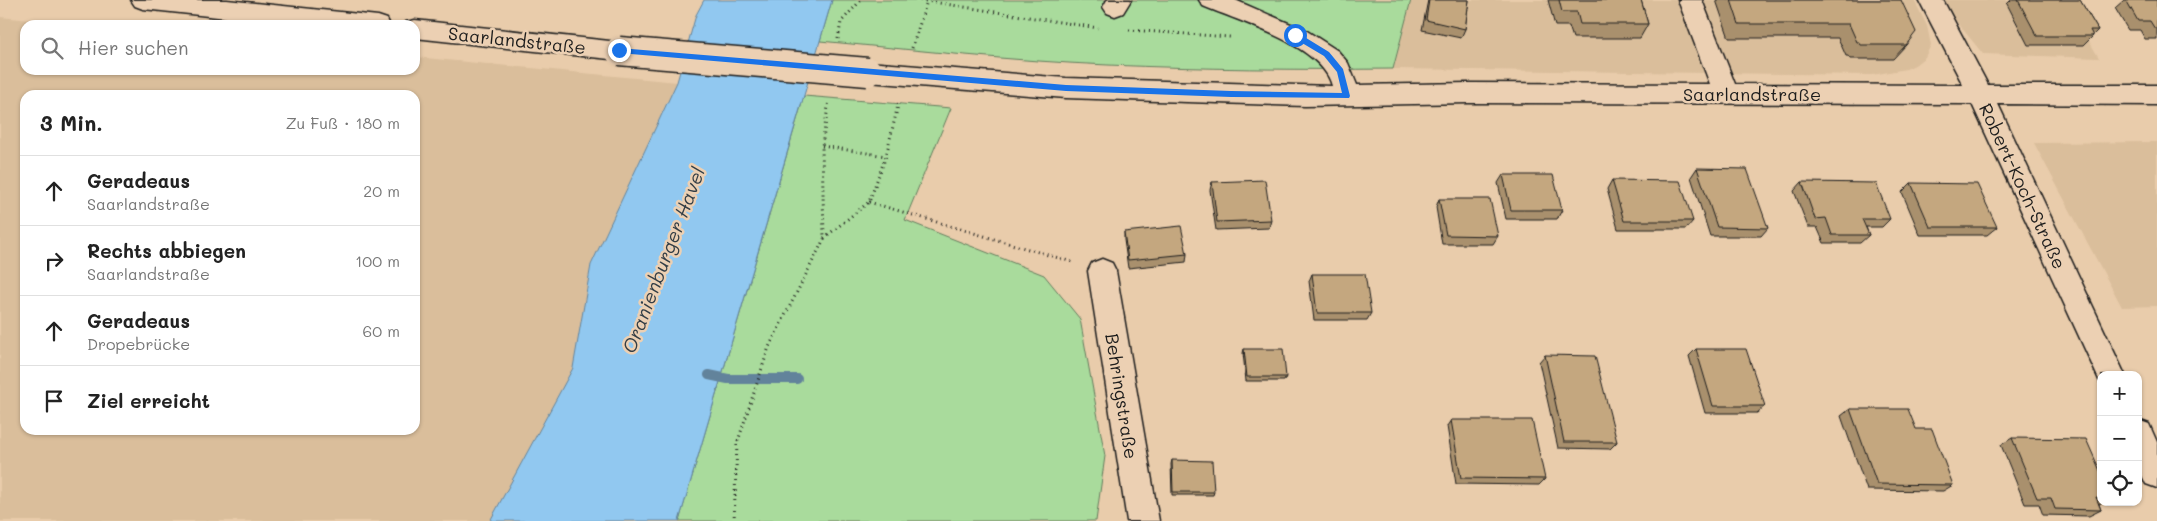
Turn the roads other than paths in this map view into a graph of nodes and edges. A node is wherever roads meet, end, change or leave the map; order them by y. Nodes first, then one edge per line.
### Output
1 (143, 0) edge
2 (1211, 0) edge
3 (1690, 0) edge
4 (1931, 0) edge
5 (331, 20) edge
6 (420, 30) edge
7 (1726, 94) junction
8 (1980, 94) junction
9 (2157, 95) edge
10 (1346, 96) junction
11 (1102, 271) road end
12 (2109, 371) edge
13 (2142, 442) edge
14 (2157, 474) edge
15 (1143, 521) edge

1 - 5 street
2 - 10 street
3 - 7 street
4 - 8 street, Robert-Koch-Straße
6 - 10 street, Saarlandstraße, bridge
7 - 8 street, Saarlandstraße
7 - 10 street, Saarlandstraße
8 - 9 street, Saarlandstraße
8 - 12 street, Robert-Koch-Straße
11 - 15 street, Behringstraße
13 - 14 street

